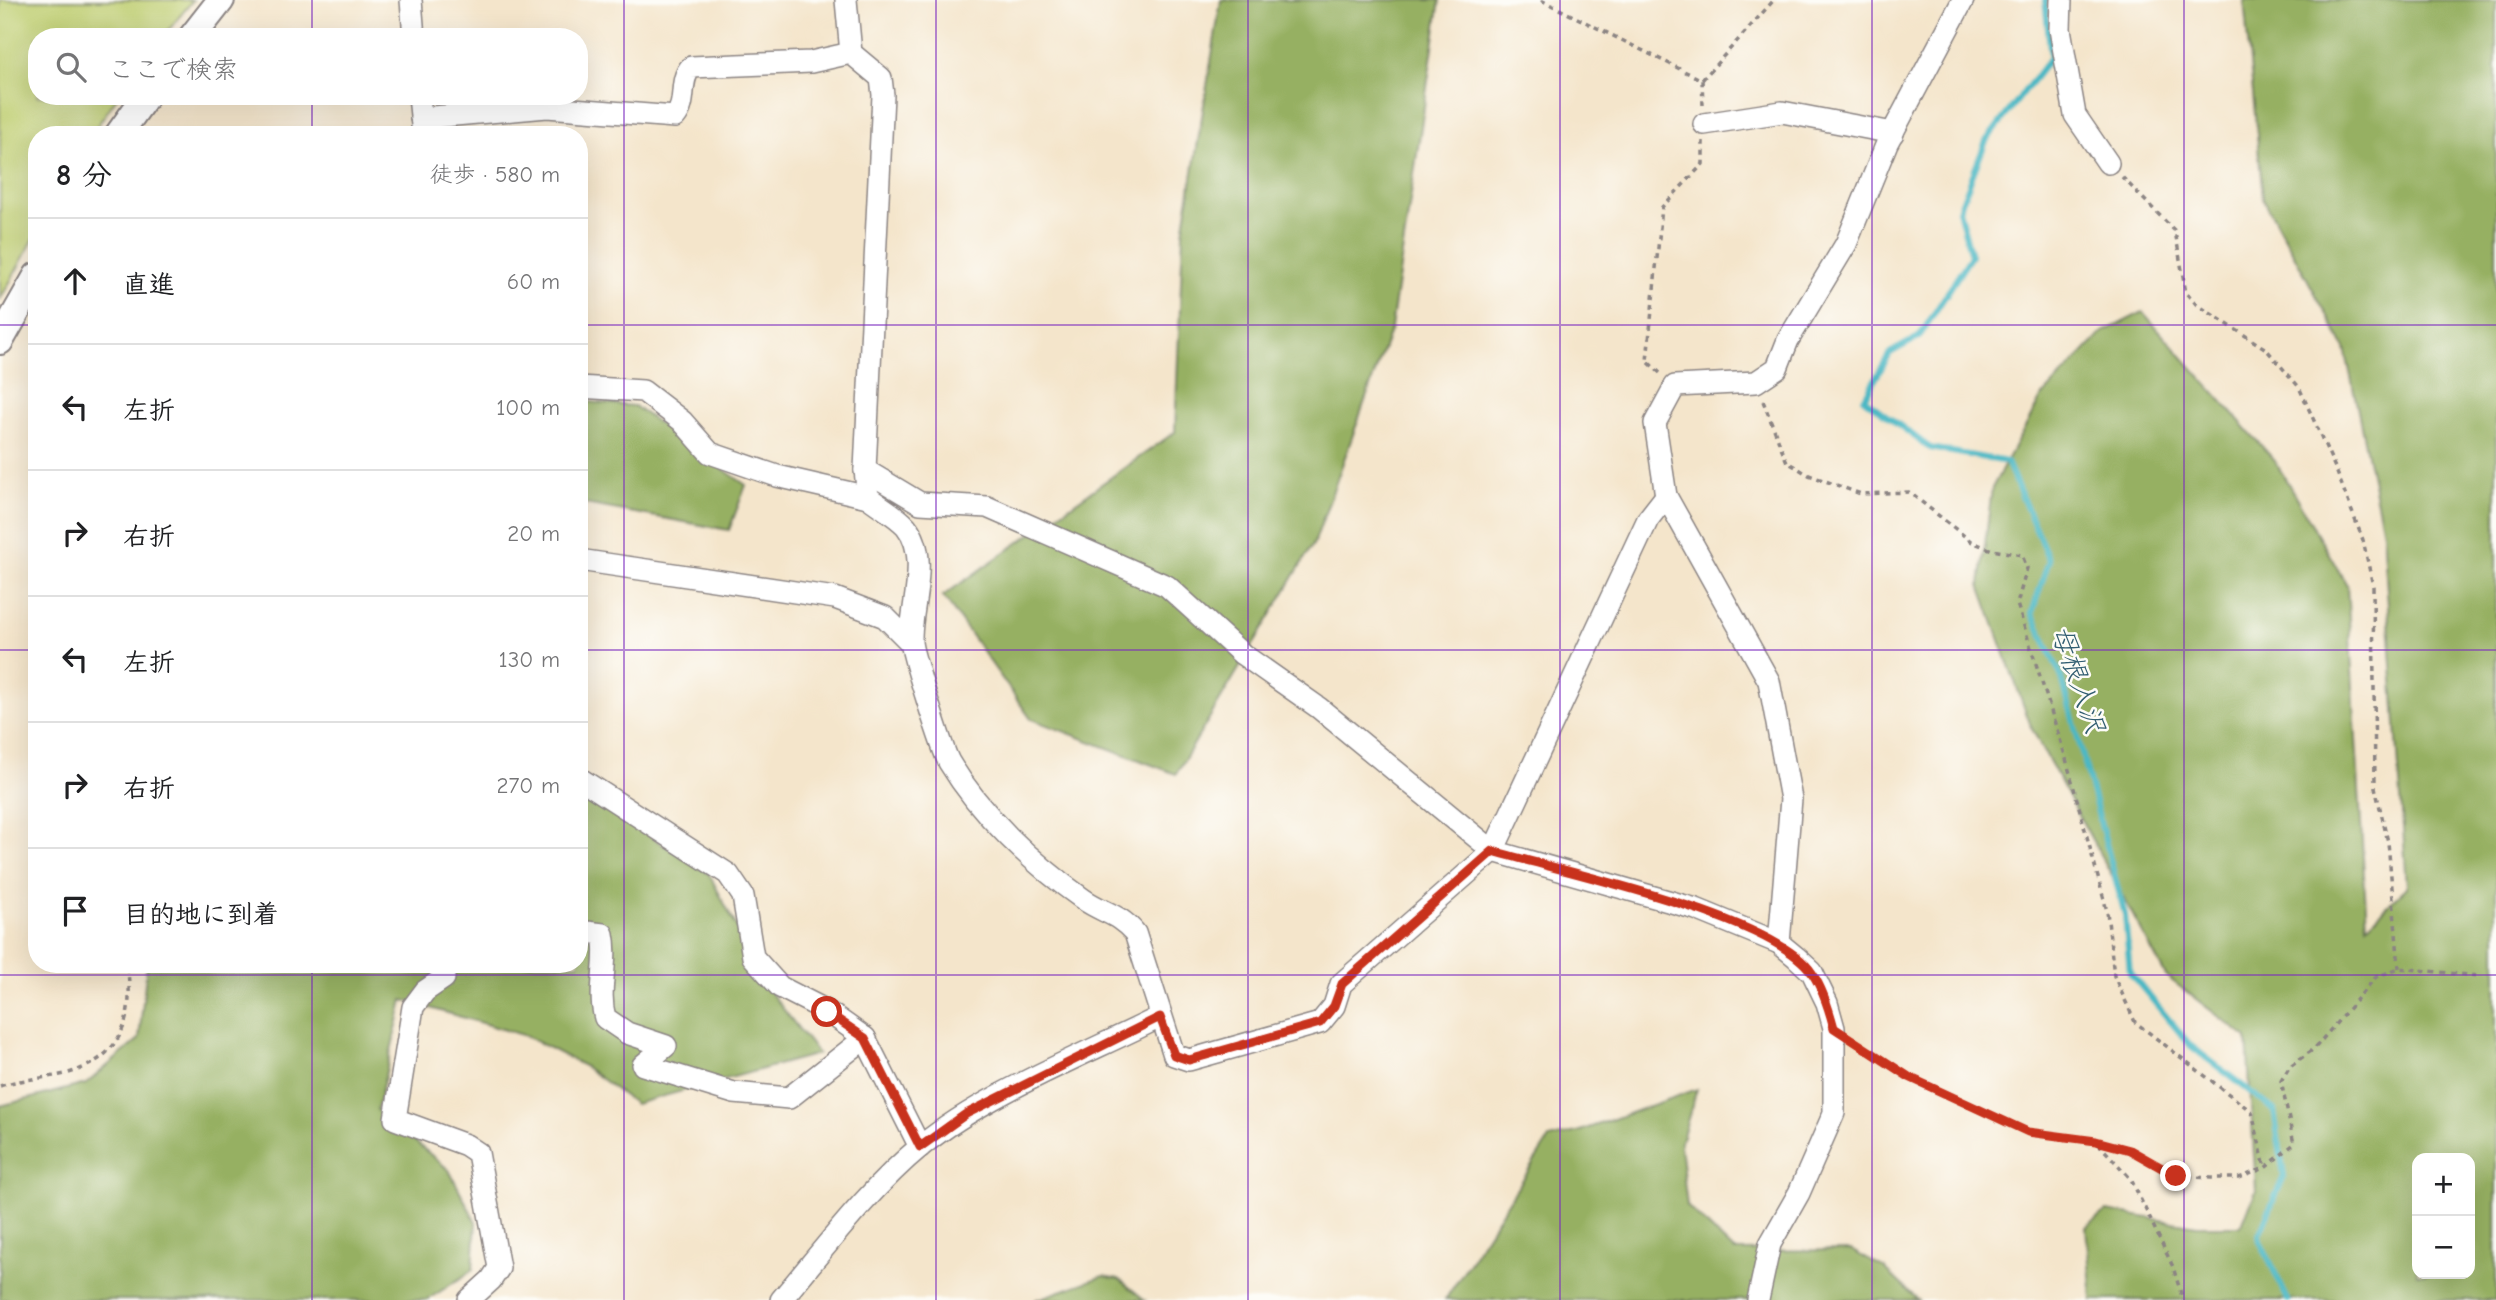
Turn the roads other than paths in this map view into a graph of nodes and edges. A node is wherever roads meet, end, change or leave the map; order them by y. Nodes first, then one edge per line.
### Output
1 (221, 0) edge
2 (411, 0) edge
3 (846, 0) edge
4 (1963, 0) edge
5 (2061, 0) edge
6 (199, 28) edge
7 (413, 28) edge
8 (851, 53) junction
9 (140, 105) edge
10 (420, 105) edge
11 (1703, 124) road end
12 (124, 126) edge
13 (422, 126) edge
14 (428, 126) edge
15 (1893, 133) junction
16 (2108, 163) road end
17 (28, 298) edge
18 (0, 341) edge
19 (588, 388) edge
20 (865, 470) junction
21 (1666, 496) junction
22 (868, 497) junction
23 (588, 561) edge
24 (910, 642) junction
25 (588, 784) edge
26 (1493, 851) junction
27 (588, 932) edge
28 (1779, 943) junction
29 (444, 973) edge
30 (1160, 1017) junction
31 (865, 1038) junction
32 (920, 1147) junction
33 (469, 1300) edge
34 (780, 1300) edge
35 (1758, 1300) edge

1 - 6 main road
2 - 7 street
3 - 8 street
4 - 15 street
5 - 16 street
8 - 14 street
8 - 20 street
9 - 12 main road
10 - 13 street
11 - 15 street
15 - 21 street
17 - 18 main road
19 - 22 street
20 - 22 street
20 - 26 street
21 - 26 street
21 - 28 street
22 - 24 street
23 - 24 street
24 - 30 street
25 - 31 street
26 - 28 street
26 - 30 street
27 - 31 street
28 - 35 street
29 - 33 street
30 - 32 street
31 - 32 street
32 - 34 street

